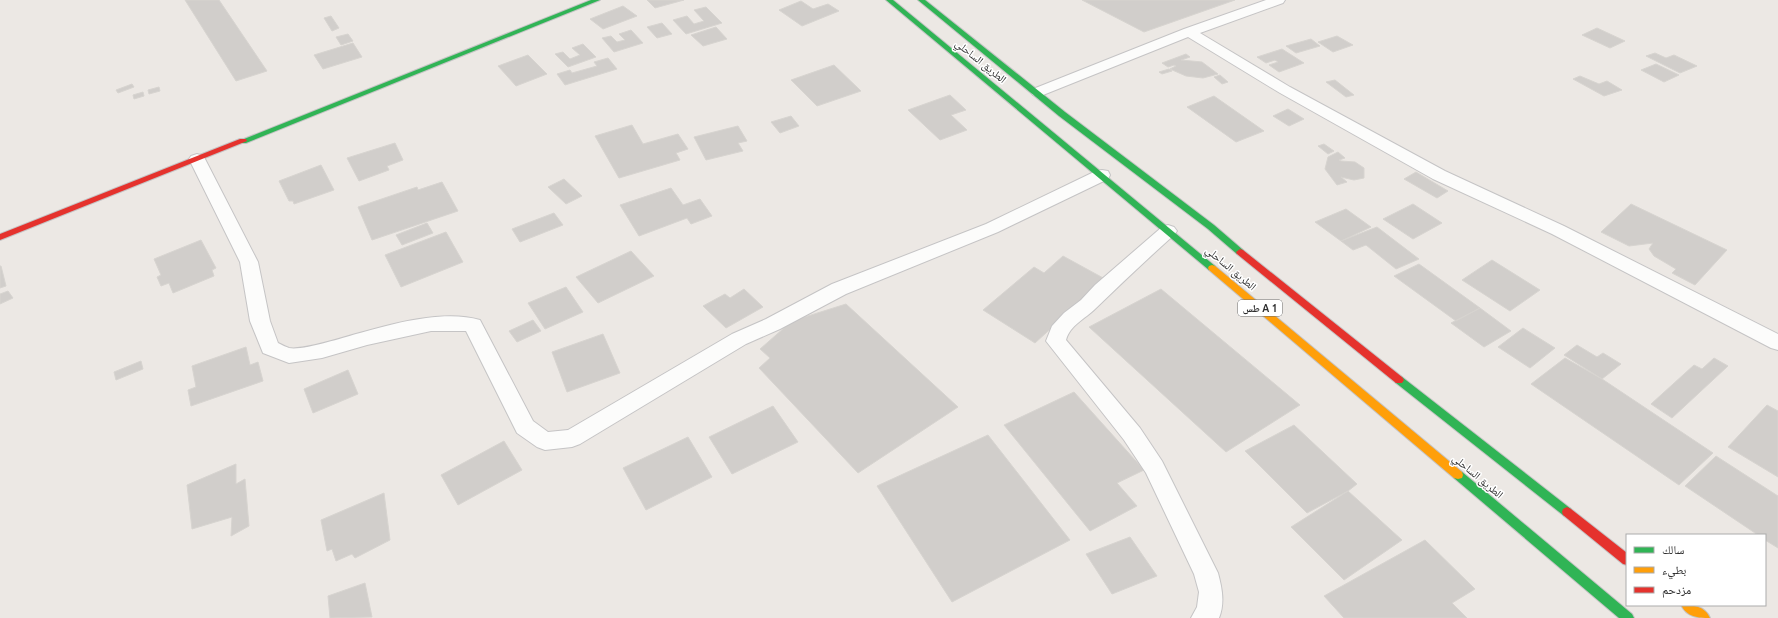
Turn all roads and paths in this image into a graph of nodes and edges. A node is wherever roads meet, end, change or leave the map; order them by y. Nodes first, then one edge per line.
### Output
1 (597, 0) edge
2 (889, 0) edge
3 (921, 0) edge
4 (1278, 0) edge
5 (941, 16) junction
6 (918, 25) junction
7 (1189, 32) junction
8 (1038, 92) junction
9 (197, 159) junction
10 (1102, 175) junction
11 (1168, 231) junction
12 (0, 237) edge
13 (1778, 343) edge
14 (1626, 559) edge
15 (1688, 606) edge
16 (1203, 618) edge
17 (1628, 618) edge
18 (1704, 618) edge

1 - 9 main road
2 - 6 main road, الطريق الساحلي / طس A 1
3 - 5 main road, الطريق الساحلي / طس A 1
4 - 7 street
5 - 6 main road
5 - 8 main road, الطريق الساحلي / طس A 1
6 - 10 main road, الطريق الساحلي / طس A 1
7 - 8 street
7 - 13 street
8 - 14 main road, الطريق الساحلي / طس A 1
9 - 10 street
9 - 12 main road
10 - 11 main road, الطريق الساحلي / طس A 1
11 - 16 street
11 - 17 main road, الطريق الساحلي / طس A 1
15 - 18 main road

